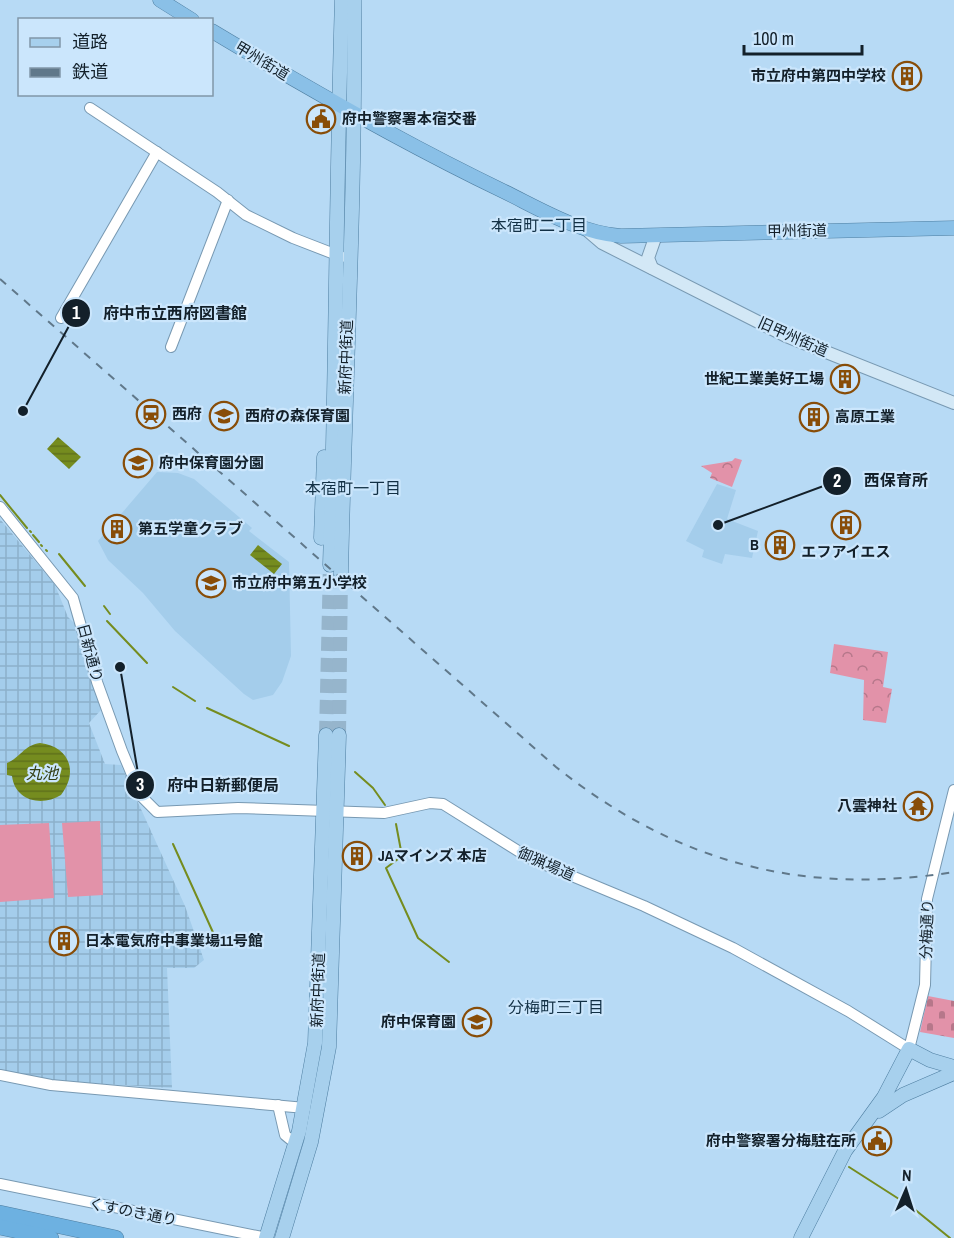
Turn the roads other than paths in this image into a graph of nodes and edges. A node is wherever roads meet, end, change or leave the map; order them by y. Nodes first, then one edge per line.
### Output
1 (160, 0) edge
2 (342, 0) edge
3 (354, 0) edge
4 (189, 18) edge
5 (213, 32) edge
6 (338, 106) junction
7 (90, 108) dead end
8 (353, 114) junction
9 (157, 152) junction
10 (228, 200) junction
11 (954, 228) edge
12 (583, 229) junction
13 (656, 235) junction
14 (336, 255) junction
15 (351, 260) junction
16 (652, 268) junction
17 (350, 288) junction
18 (61, 318) dead end
19 (335, 323) junction
20 (171, 347) dead end
21 (954, 403) edge
22 (0, 507) edge
23 (321, 538) dead end
24 (350, 548) dead end
25 (330, 565) tunnel mouth
26 (341, 574) tunnel mouth
27 (954, 790) edge
28 (322, 811) junction
29 (157, 812) joint
30 (337, 812) junction
31 (909, 1049) junction
32 (954, 1067) edge
33 (954, 1072) edge
34 (0, 1075) edge
35 (278, 1105) junction
36 (305, 1108) junction
37 (872, 1115) junction
38 (296, 1144) junction
39 (0, 1184) edge
40 (0, 1213) edge
41 (0, 1227) edge
42 (51, 1238) edge
43 (116, 1238) edge
44 (267, 1238) edge
45 (282, 1238) edge
46 (801, 1238) edge

1 - 4 highway
2 - 6 main road, 新府中街道
3 - 8 main road, 新府中街道
5 - 6 highway, 甲州街道
6 - 8 highway, 甲州街道
6 - 14 main road, 新府中街道
7 - 9 street
8 - 12 highway, 甲州街道
8 - 15 main road, 新府中街道
9 - 10 street
9 - 18 street
10 - 14 street
10 - 20 street
11 - 13 highway, 甲州街道
12 - 13 highway, 甲州街道
12 - 16 main road, 旧甲州街道
13 - 16 main road
14 - 15 street
14 - 19 main road, 新府中街道
15 - 17 main road, 新府中街道
16 - 21 main road, 旧甲州街道
17 - 24 main road
17 - 26 main road, 新府中街道
19 - 23 main road
19 - 25 main road, 新府中街道
22 - 29 street, 日新通り
27 - 31 street, 分梅通り
28 - 29 street, 御猟場道
28 - 30 street, 御猟場道
28 - 30 main road, 新府中街道
28 - 36 main road, 新府中街道
30 - 31 street, 御猟場道
30 - 45 main road, 新府中街道
31 - 32 main road
31 - 37 main road
33 - 37 main road
34 - 35 street
35 - 36 street
35 - 38 street
36 - 38 main road, 新府中街道
37 - 46 main road
38 - 44 main road, 新府中街道
39 - 44 street, くすのき通り
40 - 43 highway
41 - 42 highway

